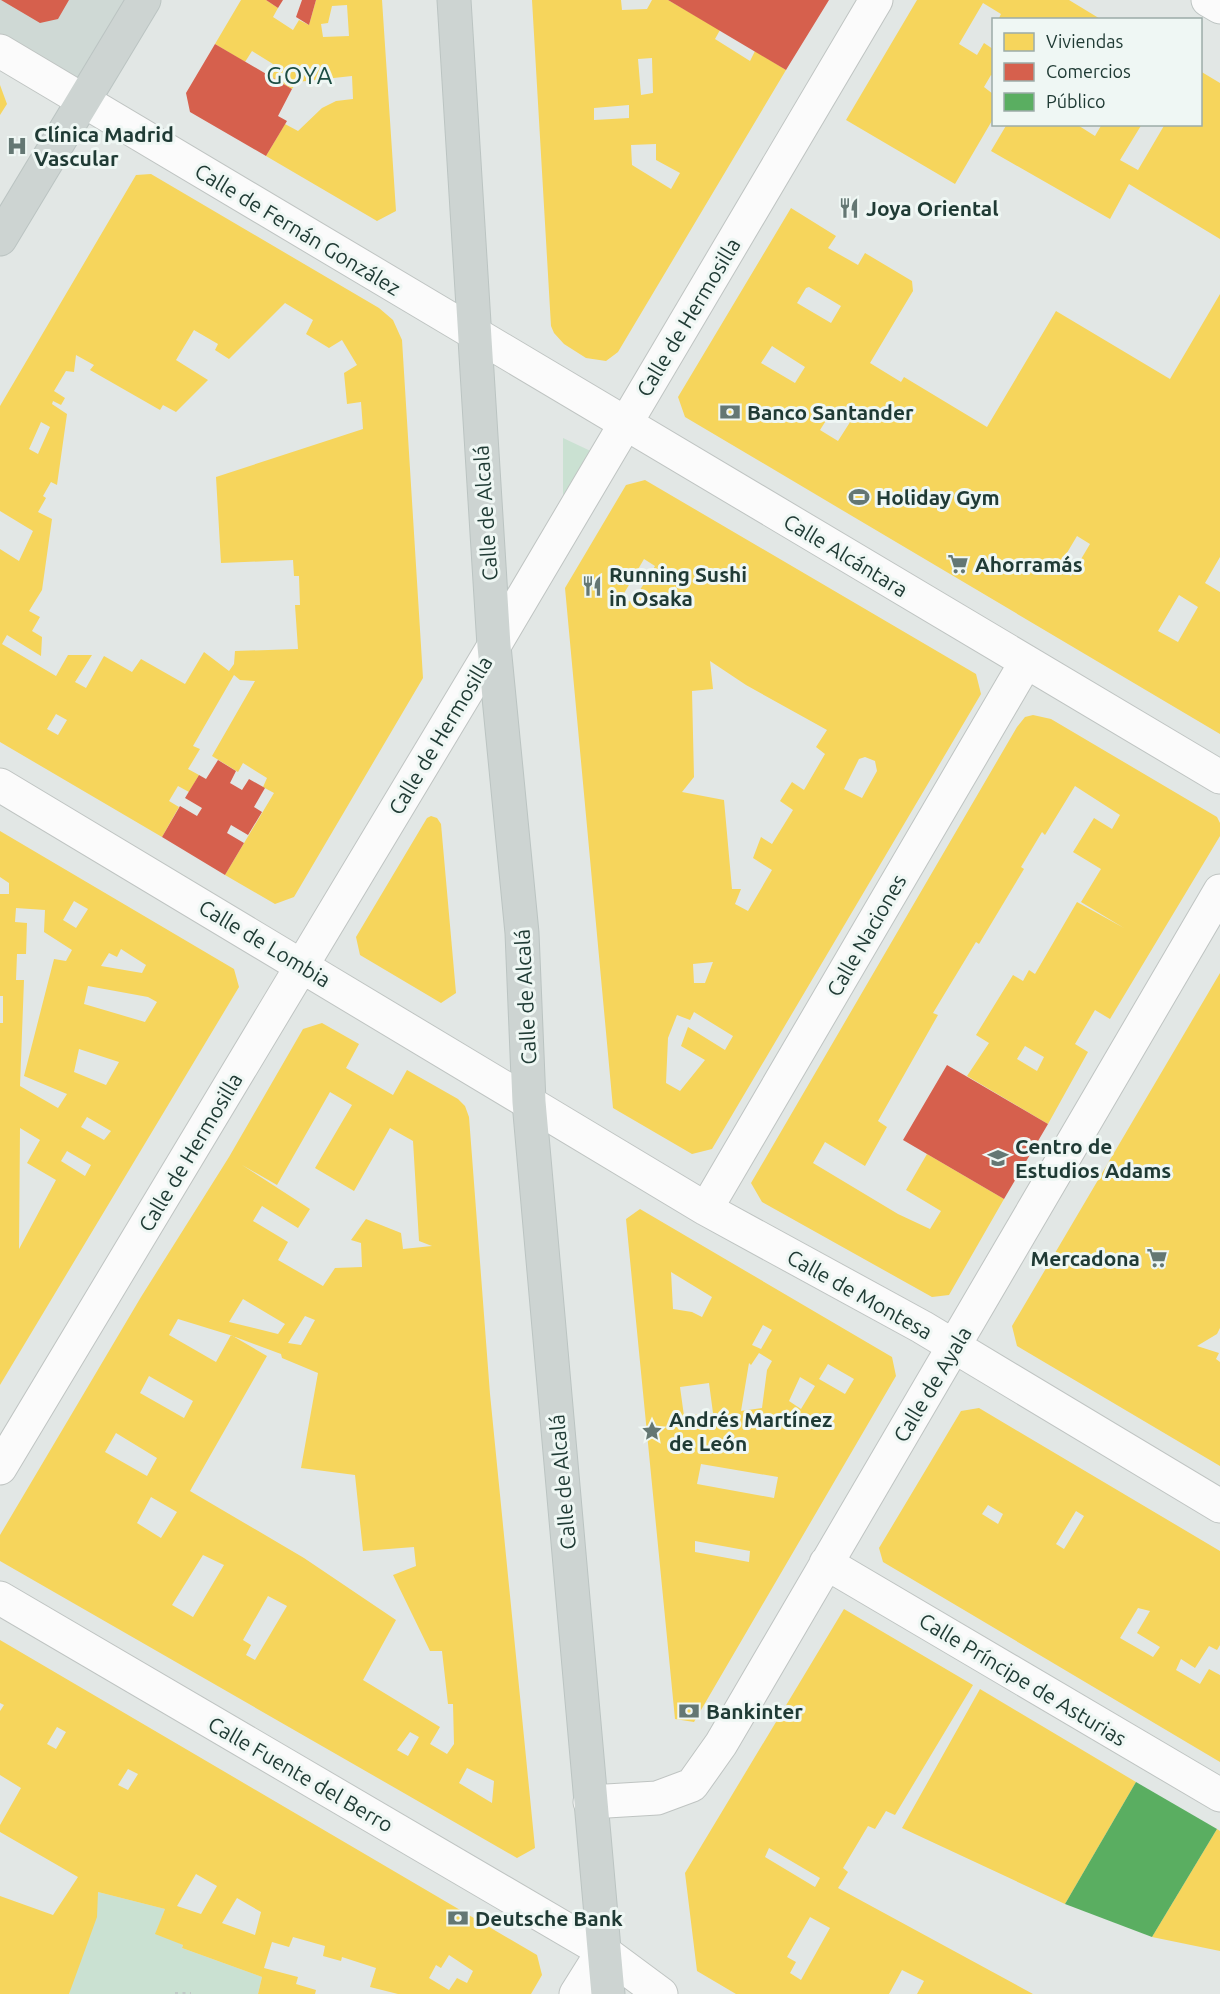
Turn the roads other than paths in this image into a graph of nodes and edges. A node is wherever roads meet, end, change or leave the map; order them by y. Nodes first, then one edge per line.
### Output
1 (144, 0) edge
2 (454, 0) edge
3 (876, 0) edge
4 (1208, 0) edge
5 (1220, 7) edge
6 (0, 51) edge
7 (82, 100) junction
8 (0, 239) edge
9 (472, 333) junction
10 (625, 423) junction
11 (494, 646) junction
12 (1026, 662) junction
13 (1220, 777) edge
14 (0, 785) edge
15 (1220, 891) edge
16 (302, 965) junction
17 (529, 1102) junction
18 (706, 1209) junction
19 (956, 1347) junction
20 (0, 1468) edge
21 (1220, 1506) edge
22 (826, 1563) junction
23 (0, 1598) edge
24 (1220, 1795) edge
25 (590, 1802) junction
26 (603, 1951) junction
27 (576, 1994) edge
28 (608, 1994) edge
29 (661, 1994) edge

1 - 7 main road
2 - 9 main road, Calle de Alcalá
3 - 10 street, Calle de Hermosilla
4 - 5 street
6 - 7 street, Calle de Fernán González
7 - 8 main road
7 - 9 street, Calle de Fernán González
9 - 10 street, Calle Alcántara
9 - 11 main road, Calle de Alcalá
10 - 11 street, Calle de Hermosilla
10 - 12 street, Calle Alcántara
11 - 16 street, Calle de Hermosilla
11 - 17 main road, Calle de Alcalá
12 - 13 street, Calle Alcántara
12 - 18 street, Calle Naciones
14 - 16 street, Calle de Lombia
15 - 19 street, Calle de Ayala
16 - 17 street, Calle de Lombia
16 - 20 street, Calle de Hermosilla
17 - 18 street, Calle de Montesa
17 - 25 main road, Calle de Alcalá
18 - 19 street, Calle de Montesa
19 - 21 street, Calle de Montesa
19 - 22 street, Calle de Ayala
22 - 24 street, Calle Príncipe de Asturias
22 - 25 street, Calle de Ayala
23 - 26 street, Calle Fuente del Berro
25 - 26 main road, Calle de Alcalá
26 - 27 street
26 - 28 main road, Calle de Alcalá
26 - 29 street, Calle Fuente del Berro

